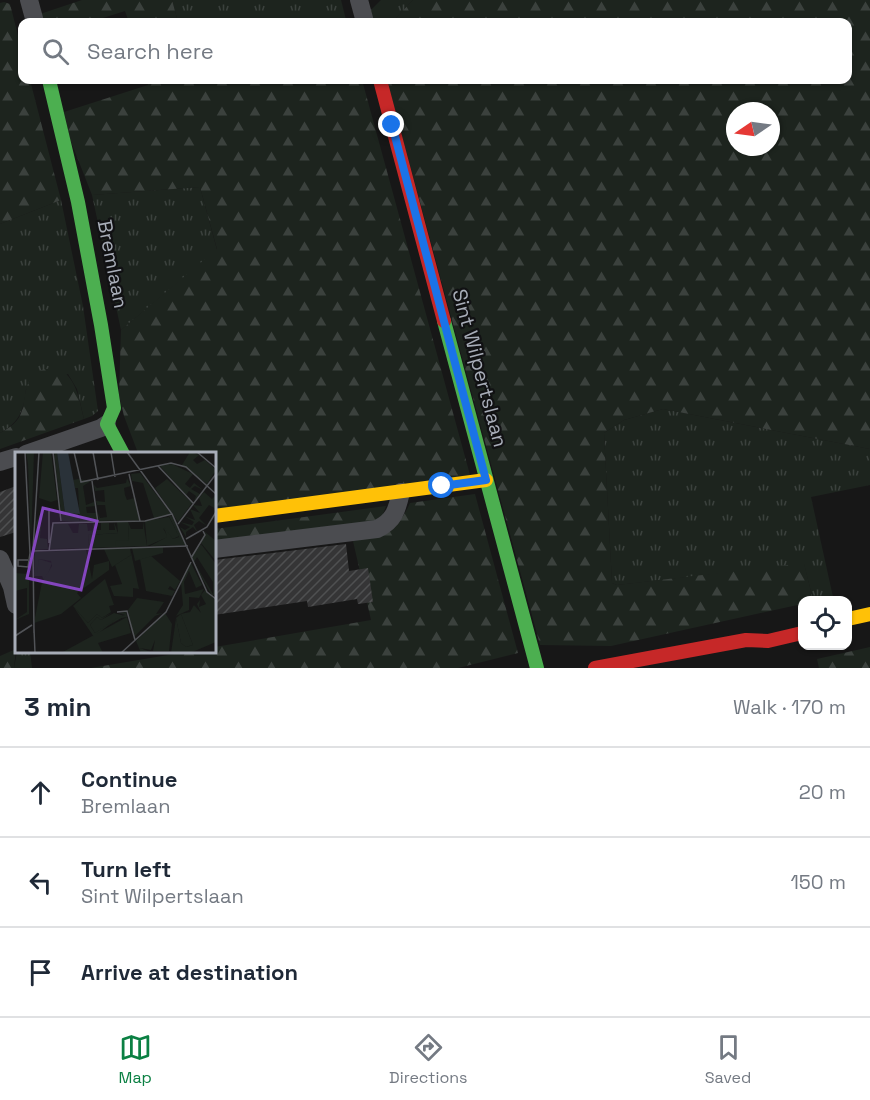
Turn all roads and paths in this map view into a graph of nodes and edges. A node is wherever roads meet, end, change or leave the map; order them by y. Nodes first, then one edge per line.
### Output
1 (29, 0) edge
2 (359, 0) edge
3 (34, 18) edge
4 (364, 18) edge
5 (50, 84) edge
6 (381, 84) edge
7 (107, 424) junction
8 (29, 452) edge
9 (122, 452) edge
10 (15, 457) edge
11 (0, 462) edge
12 (486, 480) junction
13 (400, 492) junction
14 (216, 516) edge
15 (216, 549) edge
16 (0, 559) edge
17 (15, 593) edge
18 (870, 614) edge
19 (852, 619) edge
20 (798, 621) edge
21 (784, 623) dead end
22 (765, 626) dead end
23 (798, 634) edge
24 (746, 640) junction
25 (537, 668) edge
26 (595, 668) edge

1 - 3 street
2 - 4 street
5 - 7 street, Bremlaan
6 - 12 street, Sint Wilpertslaan
7 - 8 street
7 - 9 street
10 - 11 street
12 - 13 street
12 - 25 street, Sint Wilpertslaan
13 - 14 street
13 - 15 street
16 - 17 street
18 - 19 street
20 - 21 street
22 - 24 street
23 - 24 street
24 - 26 street

